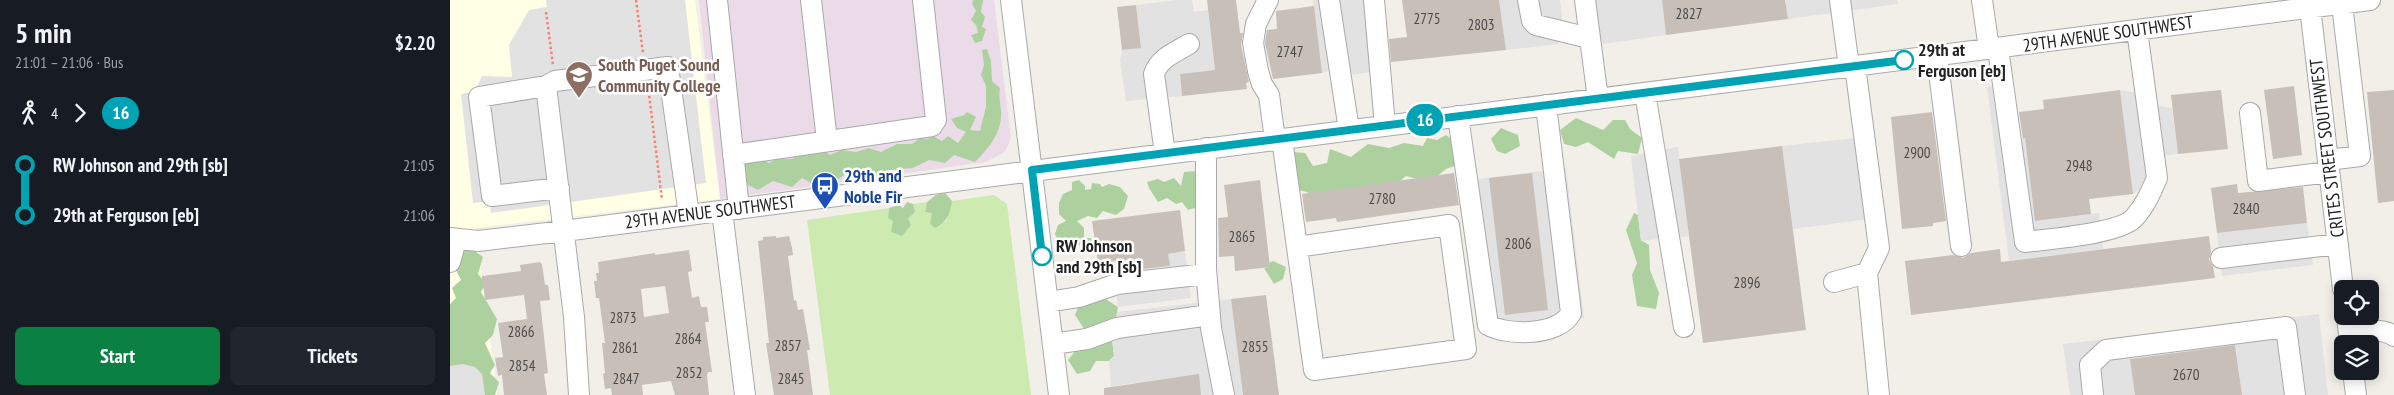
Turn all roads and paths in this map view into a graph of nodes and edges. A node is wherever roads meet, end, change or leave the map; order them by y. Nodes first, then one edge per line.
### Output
1 (636, 0) edge
2 (717, 0) edge
3 (811, 0) edge
4 (923, 0) edge
5 (1011, 0) edge
6 (1268, 0) edge
7 (1329, 0) edge
8 (1374, 0) edge
9 (1528, 0) edge
10 (1585, 0) edge
11 (1840, 0) edge
12 (1982, 0) edge
13 (2370, 0) edge
14 (2342, 4) junction
15 (2310, 7) junction
16 (546, 12) dead end
17 (2137, 30) junction
18 (1589, 38) junction
19 (1189, 44) dead end
20 (1994, 49) junction
21 (1937, 56) junction
22 (644, 60) dead end
23 (1852, 67) junction
24 (550, 78) junction
25 (647, 80) dead end
26 (1645, 93) junction
27 (1598, 99) junction
28 (1546, 105) junction
29 (2250, 113) dead end
30 (1458, 116) junction
31 (1385, 126) junction
32 (1349, 130) junction
33 (1278, 140) junction
34 (827, 141) junction
35 (1206, 148) junction
36 (1164, 154) junction
37 (733, 155) junction
38 (2329, 166) junction
39 (1032, 170) junction
40 (559, 188) junction
41 (662, 200) dead end
42 (730, 210) junction
43 (689, 215) junction
44 (564, 231) junction
45 (453, 239) edge
46 (2338, 244) junction
47 (1961, 246) dead end
48 (1297, 247) junction
49 (2221, 258) dead end
50 (450, 262) edge
51 (1867, 273) junction
52 (1206, 274) junction
53 (2342, 280) edge
54 (1834, 282) dead end
55 (1048, 302) junction
56 (1210, 316) junction
57 (1684, 326) dead end
58 (2348, 331) edge
59 (2394, 336) edge
60 (1053, 344) junction
61 (2355, 380) edge
62 (579, 395) edge
63 (745, 395) edge
64 (1059, 395) edge
65 (1224, 395) edge
66 (1879, 395) edge
67 (2093, 395) edge
68 (2295, 395) edge
69 (2356, 395) edge

1 - 22 path
2 - 37 street
3 - 34 street
4 - 34 street
5 - 39 street
6 - 33 street
7 - 32 street
8 - 31 street
9 - 18 street
10 - 18 street
11 - 23 street
12 - 20 street
13 - 14 street, 29TH AVENUE SOUTHWEST
14 - 15 street, 29TH AVENUE SOUTHWEST
14 - 38 street
15 - 17 street, 29TH AVENUE SOUTHWEST
15 - 38 street, CRITES STREET SOUTHWEST
16 - 24 path
17 - 20 street, 29TH AVENUE SOUTHWEST
17 - 20 street
18 - 27 street
19 - 36 street
20 - 21 street, 29TH AVENUE SOUTHWEST
21 - 23 street, 29TH AVENUE SOUTHWEST
21 - 47 street
23 - 26 street, 29TH AVENUE SOUTHWEST
23 - 51 street
24 - 40 street
24 - 40 street
24 - 43 street
25 - 41 path
26 - 27 street, 29TH AVENUE SOUTHWEST
26 - 57 street
27 - 28 street, 29TH AVENUE SOUTHWEST
28 - 30 street, 29TH AVENUE SOUTHWEST
28 - 30 street
29 - 38 street
30 - 31 street, 29TH AVENUE SOUTHWEST
31 - 32 street, 29TH AVENUE SOUTHWEST
32 - 33 street, 29TH AVENUE SOUTHWEST
33 - 35 street, 29TH AVENUE SOUTHWEST
33 - 48 street
34 - 37 street
35 - 36 street, 29TH AVENUE SOUTHWEST
35 - 52 street
36 - 39 street, 29TH AVENUE SOUTHWEST
37 - 42 street
38 - 46 street, CRITES STREET SOUTHWEST
39 - 42 street, 29TH AVENUE SOUTHWEST
39 - 55 street
40 - 44 street
42 - 43 street, 29TH AVENUE SOUTHWEST
42 - 63 street
43 - 44 street, 29TH AVENUE SOUTHWEST
44 - 45 street, 29TH AVENUE SOUTHWEST
44 - 62 street
45 - 50 street
46 - 49 street
46 - 53 street, CRITES STREET SOUTHWEST
48 - 48 street
51 - 54 street
51 - 66 street
52 - 55 street
52 - 56 street
55 - 60 street
56 - 60 street
56 - 65 street
58 - 59 street
60 - 64 street
61 - 69 street
67 - 68 street

